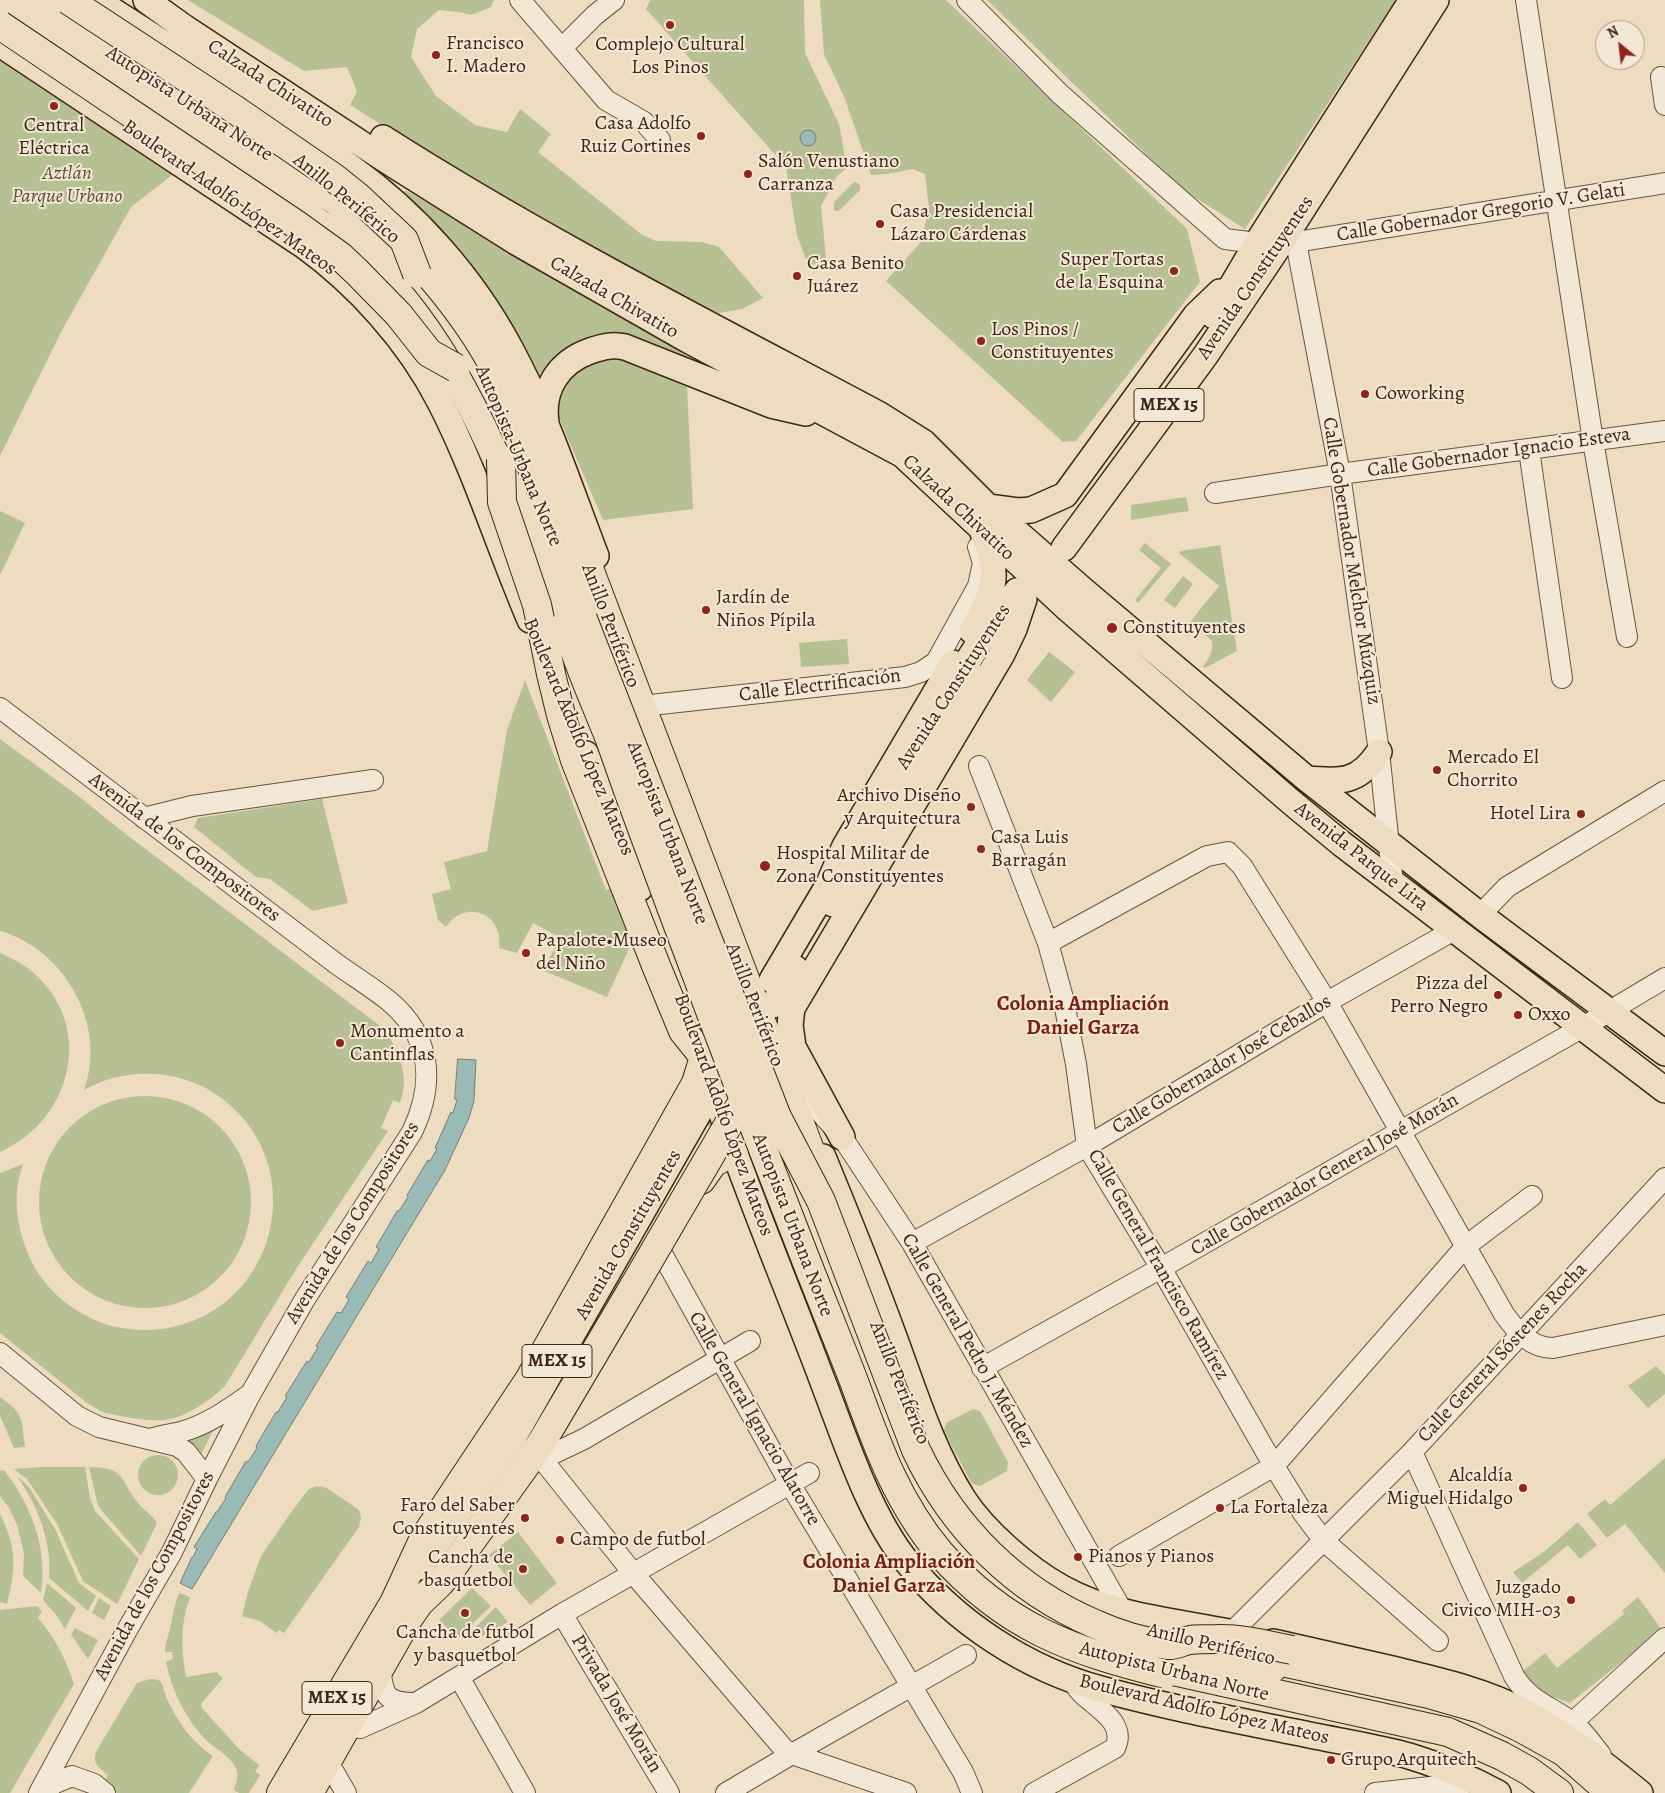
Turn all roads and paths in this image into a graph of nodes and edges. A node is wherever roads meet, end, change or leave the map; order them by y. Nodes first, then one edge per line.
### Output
1 (29, 0) edge
2 (48, 0) edge
3 (68, 0) edge
4 (96, 0) edge
5 (146, 0) edge
6 (175, 0) edge
7 (520, 0) edge
8 (614, 0) edge
9 (967, 0) edge
10 (1412, 0) edge
11 (1436, 0) edge
12 (1526, 0) edge
13 (0, 5) edge
14 (0, 13) edge
15 (0, 25) edge
16 (0, 44) edge
17 (562, 48) junction
18 (1661, 77) dead end
19 (1665, 105) edge
20 (230, 116) junction
21 (288, 125) junction
22 (660, 140) dead end
23 (1665, 184) edge
24 (1556, 202) junction
25 (1278, 243) junction
26 (417, 274) junction
27 (1238, 274) junction
28 (456, 368) junction
29 (831, 416) junction
30 (546, 427) junction
31 (1665, 431) edge
32 (1593, 441) junction
33 (1529, 450) junction
34 (501, 460) junction
35 (1340, 474) junction
36 (1215, 493) dead end
37 (542, 506) junction
38 (959, 507) junction
39 (984, 517) junction
40 (1021, 595) junction
41 (1076, 600) junction
42 (624, 633) junction
43 (1627, 637) dead end
44 (1562, 678) dead end
45 (651, 706) junction
46 (0, 708) edge
47 (1379, 752) junction
48 (660, 758) junction
49 (979, 766) dead end
50 (1307, 779) junction
51 (373, 780) dead end
52 (1665, 792) edge
53 (144, 818) junction
54 (1390, 845) junction
55 (830, 881) junction
56 (1393, 883) junction
57 (1480, 915) junction
58 (1454, 930) junction
59 (1048, 943) junction
60 (1665, 978) edge
61 (1327, 1002) junction
62 (1610, 1011) junction
63 (1584, 1027) junction
64 (1665, 1053) edge
65 (704, 1057) junction
66 (793, 1081) junction
67 (1665, 1090) edge
68 (705, 1116) tunnel mouth
69 (1401, 1130) junction
70 (842, 1137) junction
71 (1087, 1146) junction
72 (734, 1151) junction
73 (1665, 1178) edge
74 (1532, 1196) dead end
75 (912, 1243) junction
76 (1466, 1246) junction
77 (660, 1250) junction
78 (1160, 1268) junction
79 (1665, 1325) edge
80 (1522, 1334) junction
81 (750, 1341) dead end
82 (0, 1353) edge
83 (720, 1359) junction
84 (982, 1368) junction
85 (250, 1394) junction
86 (149, 1439) junction
87 (1412, 1452) junction
88 (537, 1455) junction
89 (1274, 1466) junction
90 (809, 1473) dead end
91 (207, 1479) junction
92 (790, 1484) junction
93 (1324, 1542) junction
94 (1119, 1556) dead end
95 (633, 1573) junction
96 (406, 1609) junction
97 (1124, 1612) junction
98 (562, 1614) junction
99 (1232, 1632) junction
100 (1665, 1638) edge
101 (1438, 1641) dead end
102 (1170, 1645) junction
103 (966, 1656) dead end
104 (380, 1667) junction
105 (459, 1677) junction
106 (1072, 1680) junction
107 (910, 1686) junction
108 (416, 1703) junction
109 (1572, 1723) junction
110 (348, 1726) junction
111 (792, 1754) junction
112 (328, 1762) junction
113 (1476, 1782) junction
114 (1621, 1787) edge
115 (39, 1793) edge
116 (46, 1793) edge
117 (106, 1793) edge
118 (282, 1793) edge
119 (309, 1793) edge
120 (346, 1793) edge
121 (525, 1793) edge
122 (669, 1793) edge
123 (726, 1793) edge
124 (906, 1793) edge
125 (972, 1793) edge
126 (1034, 1793) edge
127 (1375, 1793) edge
128 (1498, 1793) edge
129 (1550, 1793) edge
130 (1559, 1793) edge
131 (1589, 1793) edge

1 - 26 highway, Autopista Urbana Norte
2 - 20 highway, Anillo Periférico
3 - 26 highway, bridge
4 - 21 main road
5 - 29 main road, Calzada Chivatito
6 - 39 main road, Calzada Chivatito
7 - 17 street
8 - 17 street
9 - 25 street, Calle Gobernador Gregorio V. Gelati
10 - 25 main road, Avenida Constituyentes / MEX 15
11 - 25 main road, Avenida Constituyentes / MEX 15
12 - 24 street
13 - 28 highway, Autopista Urbana Norte
14 - 130 highway, Anillo Periférico
15 - 28 highway, bridge
16 - 65 main road, Boulevard Adolfo López Mateos
17 - 22 street
18 - 19 street
20 - 21 highway
20 - 48 highway, Anillo Periférico
21 - 30 main road
23 - 24 street, Calle Gobernador Gregorio V. Gelati
24 - 25 street, Calle Gobernador Gregorio V. Gelati
24 - 32 street
25 - 27 main road, Avenida Constituyentes / MEX 15
25 - 27 main road, Avenida Constituyentes / MEX 15
25 - 35 street, Calle Gobernador Melchor Múzquiz
26 - 37 highway, Autopista Urbana Norte
27 - 39 main road
28 - 34 highway, Autopista Urbana Norte
29 - 30 main road
29 - 38 main road, Calzada Chivatito
30 - 42 main road
31 - 32 street, Calle Gobernador Ignacio Esteva
32 - 33 street, Calle Gobernador Ignacio Esteva
32 - 43 street
33 - 35 street, Calle Gobernador Ignacio Esteva
33 - 44 street
34 - 65 highway, bridge
34 - 129 highway, Autopista Urbana Norte, bridge
35 - 36 street, Calle Gobernador Ignacio Esteva
35 - 47 street, Calle Gobernador Melchor Múzquiz
37 - 88 highway, bridge
37 - 102 highway, Autopista Urbana Norte, bridge
38 - 39 main road, Calzada Chivatito
38 - 45 street, Calle Electrificación
39 - 41 main road, Calzada Chivatito
39 - 55 main road
40 - 55 main road, Avenida Constituyentes
40 - 55 main road, Avenida Constituyentes
40 - 70 main road
41 - 50 main road, Avenida Parque Lira
41 - 56 main road, Avenida Parque Lira
42 - 45 main road
42 - 48 highway
45 - 66 main road
46 - 53 street, Avenida de los Compositores
47 - 50 main road
47 - 54 street, Calle Gobernador Melchor Múzquiz
48 - 114 highway, Anillo Periférico
49 - 59 street, Calle General Francisco Ramírez
50 - 54 main road, Avenida Parque Lira
51 - 53 street
52 - 57 street
53 - 85 street, Avenida de los Compositores
54 - 56 street, Calle Gobernador Melchor Múzquiz
54 - 57 main road, Avenida Parque Lira
56 - 58 main road, Avenida Parque Lira
57 - 62 main road, Avenida Parque Lira
58 - 61 street, Calle Gobernador José Ceballos
58 - 63 main road, Avenida Parque Lira
59 - 61 street
59 - 71 street, Calle General Francisco Ramírez
60 - 62 street, Calle Gobernador General José Morán
61 - 69 street
61 - 71 street, Calle Gobernador José Ceballos
62 - 63 street, Calle Gobernador General José Morán
62 - 64 main road, Avenida Parque Lira
63 - 67 main road, Avenida Parque Lira
63 - 69 street, Calle Gobernador General José Morán
65 - 72 main road, Boulevard Adolfo López Mateos
65 - 96 highway
66 - 70 street, Calle General Pedro J. Méndez
66 - 97 main road
68 - 96 main road, Avenida Constituyentes / MEX 15
69 - 76 street
69 - 78 street, Calle Gobernador General José Morán
70 - 75 street, Calle General Pedro J. Méndez
71 - 75 street, Calle Gobernador José Ceballos
71 - 78 street, Calle General Francisco Ramírez
72 - 77 highway
72 - 106 main road, Boulevard Adolfo López Mateos
73 - 80 street, Calle General Sóstenes Rocha
74 - 76 street
75 - 84 street, Calle General Pedro J. Méndez
76 - 80 street
76 - 89 street
77 - 83 street, Calle General Ignacio Alatorre
77 - 88 highway
78 - 84 street, Calle Gobernador General José Morán
78 - 89 street, Calle General Francisco Ramírez
79 - 80 street
80 - 87 street, Calle General Sóstenes Rocha
81 - 83 street
82 - 86 street
83 - 88 street
83 - 92 street, Calle General Ignacio Alatorre
84 - 97 street, Calle General Pedro J. Méndez
85 - 86 street
85 - 91 street, Avenida de los Compositores
86 - 91 street
87 - 93 street, Calle General Sóstenes Rocha
87 - 109 street
88 - 95 street
88 - 96 highway
89 - 93 street, Calle General Francisco Ramírez
89 - 94 street
90 - 92 street
91 - 115 street, Avenida de los Compositores
92 - 95 street
92 - 107 street, Calle General Ignacio Alatorre
93 - 99 street, Calle General Sóstenes Rocha
93 - 101 street, Calle General Francisco Ramírez
95 - 98 street
95 - 111 street
96 - 104 highway, Avenida Constituyentes / MEX 15
96 - 118 highway, Avenida Constituyentes / MEX 15
97 - 99 main road
98 - 105 street
98 - 122 street, Privada José Morán
99 - 114 main road
100 - 109 street
102 - 114 highway, bridge
102 - 131 highway, Autopista Urbana Norte
103 - 107 street
104 - 108 street
104 - 110 highway, Avenida Constituyentes / MEX 15
105 - 108 street
105 - 121 street
106 - 113 main road, Boulevard Adolfo López Mateos
106 - 126 street
107 - 111 street
107 - 125 street, Calle General Ignacio Alatorre
108 - 110 street
109 - 114 street
110 - 112 highway, Avenida Constituyentes / MEX 15
111 - 123 street
111 - 124 street
112 - 119 highway, Avenida Constituyentes / MEX 15
112 - 120 street
113 - 127 street
113 - 128 main road, Boulevard Adolfo López Mateos
116 - 117 street

